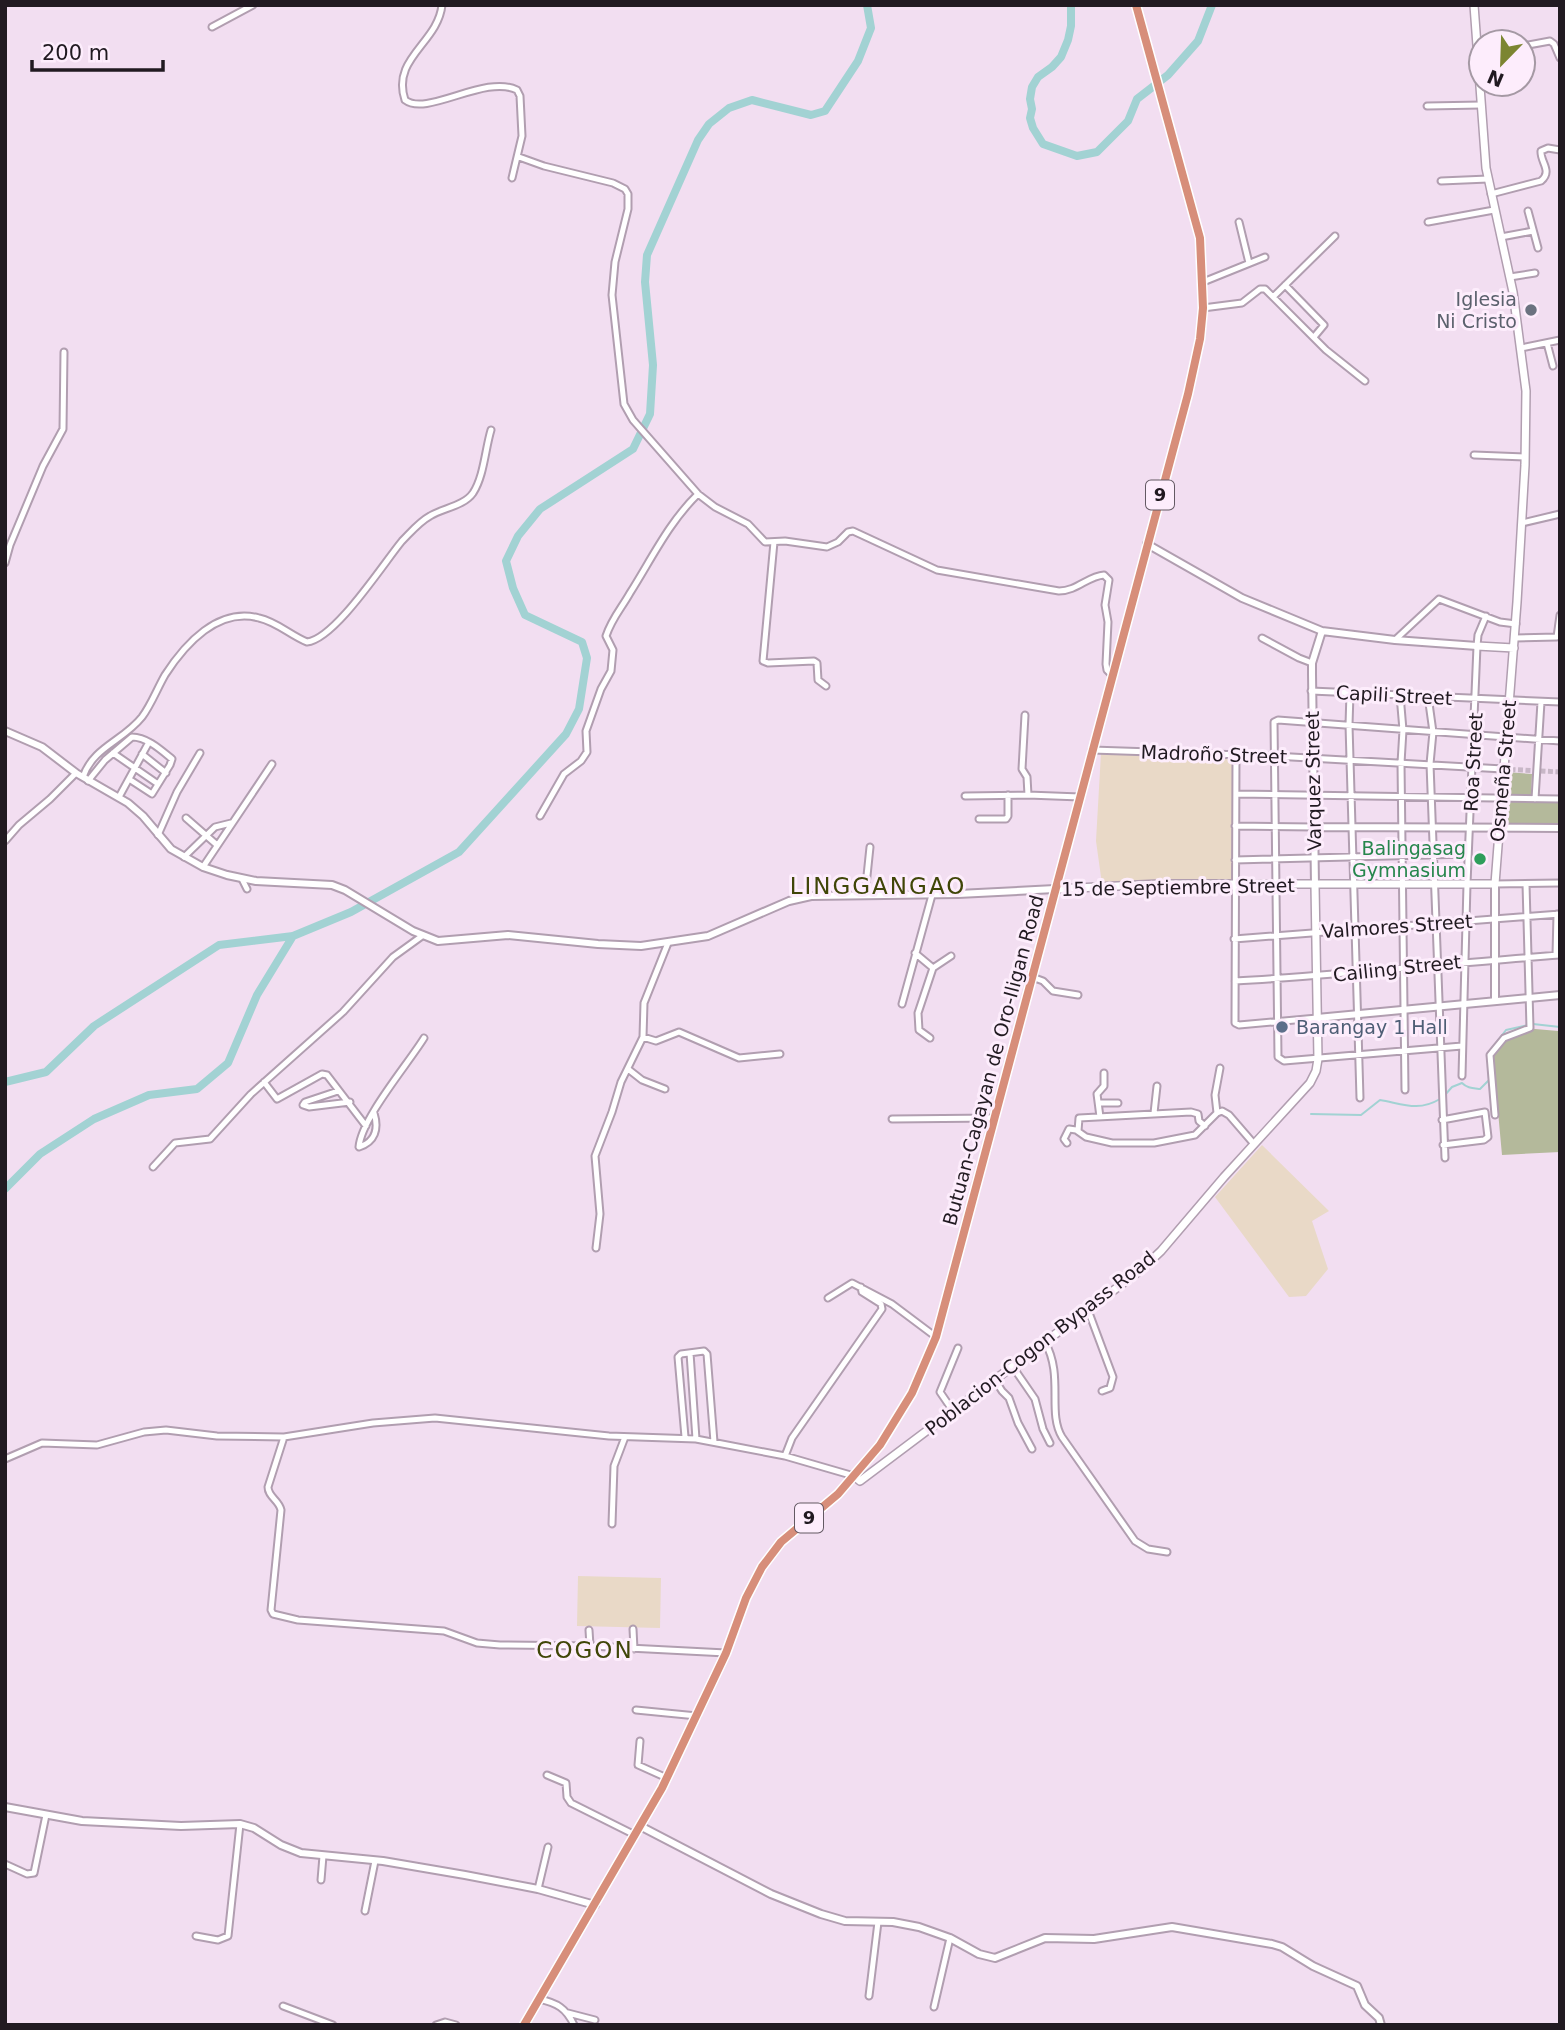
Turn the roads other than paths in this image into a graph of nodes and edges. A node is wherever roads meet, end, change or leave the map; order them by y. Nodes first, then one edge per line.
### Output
1 (253, 5) edge
2 (442, 5) edge
3 (1136, 5) edge
4 (1474, 8) edge
5 (212, 27) dead end
6 (1476, 28) edge
7 (1537, 43) edge
8 (1560, 58) edge
9 (1481, 98) edge
10 (1427, 106) dead end
11 (1481, 106) junction
12 (1560, 150) edge
13 (519, 157) junction
14 (512, 178) dead end
15 (1488, 179) junction
16 (1441, 181) dead end
17 (1490, 194) junction
18 (1494, 210) junction
19 (1528, 211) dead end
20 (1239, 222) dead end
21 (1428, 222) dead end
22 (1533, 231) junction
23 (1335, 236) dead end
24 (1501, 237) junction
25 (1538, 248) dead end
26 (1265, 257) dead end
27 (1249, 263) junction
28 (1535, 273) dead end
29 (1510, 276) junction
30 (1203, 282) junction
31 (1285, 285) junction
32 (1273, 297) junction
33 (1203, 308) junction
34 (1314, 337) junction
35 (1560, 340) edge
36 (1547, 343) junction
37 (1521, 348) junction
38 (64, 352) dead end
39 (1553, 366) dead end
40 (1365, 381) dead end
41 (491, 430) dead end
42 (1474, 455) dead end
43 (1525, 457) junction
44 (698, 494) junction
45 (1560, 514) edge
46 (1522, 523) junction
47 (774, 542) junction
48 (1147, 544) junction
49 (5, 563) edge
50 (1560, 615) edge
51 (1486, 616) junction
52 (1516, 624) junction
53 (1322, 631) junction
54 (1558, 637) edge
55 (1262, 638) dead end
56 (1515, 638) junction
57 (1395, 640) junction
58 (1477, 646) junction
59 (1514, 648) junction
60 (1312, 663) junction
61 (1112, 675) junction
62 (825, 686) dead end
63 (1311, 691) junction
64 (1350, 693) junction
65 (1401, 695) junction
66 (1428, 696) junction
67 (1476, 699) junction
68 (1509, 700) junction
69 (1541, 702) junction
70 (1560, 702) edge
71 (1025, 715) dead end
72 (1312, 722) junction
73 (1349, 724) junction
74 (1403, 730) junction
75 (5, 731) edge
76 (1433, 732) junction
77 (1474, 735) junction
78 (1507, 737) junction
79 (1538, 739) junction
80 (1560, 741) edge
81 (149, 743) junction
82 (1092, 750) junction
83 (113, 753) junction
84 (200, 753) dead end
85 (142, 754) junction
86 (1236, 755) junction
87 (1274, 756) junction
88 (1313, 758) junction
89 (1350, 760) junction
90 (1401, 763) junction
91 (272, 764) dead end
92 (1430, 764) junction
93 (136, 766) junction
94 (1472, 767) junction
95 (1503, 769) junction
96 (166, 773) junction
97 (82, 777) junction
98 (129, 779) junction
99 (159, 784) junction
100 (1236, 794) junction
101 (1273, 794) junction
102 (1008, 795) junction
103 (1028, 795) junction
104 (1314, 795) junction
105 (965, 796) dead end
106 (1352, 796) junction
107 (1402, 796) junction
108 (119, 797) junction
109 (1080, 797) junction
110 (1432, 797) junction
111 (1471, 798) junction
112 (1500, 799) junction
113 (1535, 799) junction
114 (1560, 799) edge
115 (540, 816) dead end
116 (186, 818) dead end
117 (979, 819) dead end
118 (232, 822) junction
119 (1236, 826) junction
120 (1274, 827) junction
121 (1314, 827) junction
122 (1402, 827) junction
123 (1433, 827) junction
124 (1353, 828) junction
125 (1469, 828) junction
126 (1498, 828) junction
127 (1560, 828) edge
128 (158, 835) junction
129 (206, 836) junction
130 (5, 841) edge
131 (218, 845) junction
132 (870, 847) dead end
133 (1468, 854) junction
134 (1434, 856) junction
135 (184, 857) junction
136 (1402, 857) junction
137 (1314, 858) junction
138 (1353, 858) junction
139 (1274, 859) junction
140 (1235, 860) junction
141 (203, 867) junction
142 (242, 879) junction
143 (1560, 883) edge
144 (1434, 884) junction
145 (1467, 884) junction
146 (1495, 884) junction
147 (1526, 884) junction
148 (1234, 885) junction
149 (1275, 885) junction
150 (1402, 885) junction
151 (1315, 886) junction
152 (1354, 886) junction
153 (1055, 889) junction
154 (247, 890) dead end
155 (865, 895) junction
156 (932, 895) junction
157 (1558, 914) edge
158 (1528, 917) junction
159 (1494, 919) junction
160 (1466, 921) junction
161 (1436, 923) junction
162 (1403, 925) junction
163 (1356, 929) junction
164 (1316, 933) junction
165 (1275, 935) junction
166 (422, 936) junction
167 (1234, 939) junction
168 (668, 943) junction
169 (915, 953) junction
170 (1558, 955) edge
171 (950, 956) dead end
172 (1530, 957) junction
173 (1495, 960) junction
174 (1465, 961) junction
175 (1437, 964) junction
176 (936, 966) junction
177 (1403, 968) junction
178 (1357, 972) junction
179 (1316, 976) junction
180 (1032, 977) junction
181 (1275, 978) junction
182 (1235, 981) junction
183 (1078, 995) dead end
184 (1560, 995) edge
185 (1531, 998) junction
186 (1495, 1001) junction
187 (902, 1004) dead end
188 (1464, 1004) junction
189 (1439, 1006) junction
190 (1404, 1009) junction
191 (1358, 1014) junction
192 (1317, 1018) junction
193 (1276, 1022) junction
194 (643, 1037) junction
195 (424, 1038) dead end
196 (930, 1038) dead end
197 (1462, 1046) junction
198 (1440, 1047) junction
199 (1404, 1049) junction
200 (780, 1054) dead end
201 (1359, 1055) junction
202 (1318, 1059) junction
203 (1220, 1068) dead end
204 (628, 1069) junction
205 (1104, 1073) dead end
206 (1462, 1076) dead end
207 (264, 1082) junction
208 (1157, 1087) dead end
209 (665, 1089) dead end
210 (1405, 1090) dead end
211 (338, 1091) junction
212 (1360, 1098) dead end
213 (350, 1102) junction
214 (1118, 1103) dead end
215 (1099, 1104) junction
216 (374, 1113) junction
217 (1154, 1113) junction
218 (1217, 1114) junction
219 (1495, 1115) dead end
220 (1100, 1117) junction
221 (994, 1118) junction
222 (892, 1119) dead end
223 (1442, 1120) junction
224 (366, 1126) junction
225 (1205, 1126) junction
226 (1078, 1131) junction
227 (1067, 1143) dead end
228 (1254, 1144) junction
229 (1443, 1145) junction
230 (1445, 1158) dead end
231 (153, 1167) dead end
232 (596, 1248) dead end
233 (861, 1287) junction
234 (828, 1298) dead end
235 (1088, 1310) junction
236 (936, 1337) junction
237 (1045, 1342) junction
238 (958, 1348) dead end
239 (690, 1353) junction
240 (1013, 1367) junction
241 (995, 1380) junction
242 (1102, 1391) dead end
243 (953, 1411) junction
244 (284, 1437) junction
245 (625, 1437) junction
246 (685, 1437) junction
247 (696, 1439) junction
248 (714, 1442) junction
249 (1050, 1443) dead end
250 (1032, 1449) dead end
251 (785, 1455) junction
252 (5, 1459) edge
253 (854, 1476) junction
254 (612, 1524) dead end
255 (1167, 1552) dead end
256 (633, 1629) dead end
257 (589, 1630) dead end
258 (590, 1646) junction
259 (635, 1649) junction
260 (726, 1653) junction
261 (636, 1710) dead end
262 (696, 1716) junction
263 (640, 1741) dead end
264 (547, 1775) dead end
265 (667, 1779) junction
266 (5, 1807) edge
267 (46, 1815) junction
268 (240, 1825) junction
269 (640, 1826) junction
270 (635, 1835) junction
271 (548, 1847) dead end
272 (323, 1856) junction
273 (375, 1861) junction
274 (5, 1864) edge
275 (321, 1880) dead end
276 (538, 1889) junction
277 (595, 1905) junction
278 (365, 1911) dead end
279 (878, 1922) junction
280 (196, 1936) dead end
281 (950, 1938) junction
282 (869, 1996) dead end
283 (539, 1999) junction
284 (283, 2006) dead end
285 (934, 2007) dead end
286 (568, 2013) junction
287 (595, 2020) dead end
288 (332, 2025) edge
289 (436, 2025) edge
290 (456, 2025) edge
291 (524, 2025) edge
292 (574, 2025) edge
293 (1381, 2025) edge

1 - 5 street
2 - 13 street
3 - 30 highway, Butuan-Cagayan de Oro-Iligan Road / 9
4 - 6 main road, Osmeña Street
7 - 8 street
9 - 11 main road, Osmeña Street
10 - 11 street
11 - 15 main road, Osmeña Street
12 - 17 street
13 - 14 street
13 - 44 street
15 - 16 street
15 - 17 main road, Osmeña Street
17 - 18 main road, Osmeña Street
18 - 21 street
18 - 24 main road, Osmeña Street
19 - 22 street
20 - 27 street
22 - 24 street
22 - 25 street
23 - 31 street
24 - 29 main road, Osmeña Street
26 - 27 street
27 - 30 street
28 - 29 street
29 - 37 main road, Osmeña Street
30 - 33 highway, Butuan-Cagayan de Oro-Iligan Road / 9
31 - 32 street
31 - 34 street
32 - 33 street
32 - 34 street
33 - 48 highway, Butuan-Cagayan de Oro-Iligan Road / 9
34 - 40 street
35 - 36 street
36 - 37 street
36 - 39 street
37 - 43 main road, Osmeña Street
38 - 49 street
41 - 97 street
42 - 43 street
43 - 46 main road, Osmeña Street
44 - 47 street
44 - 115 street
45 - 46 street
46 - 52 main road, Osmeña Street
47 - 61 street
47 - 62 street
48 - 53 street
48 - 61 highway, Butuan-Cagayan de Oro-Iligan Road / 9
50 - 54 street
51 - 52 street
51 - 57 street
51 - 58 street, Roa Street
52 - 56 main road, Osmeña Street
53 - 57 street
53 - 60 street, Varquez Street
54 - 56 street
55 - 60 street
56 - 59 main road, Osmeña Street
57 - 58 street
58 - 59 main road
58 - 67 street, Roa Street
59 - 68 main road, Osmeña Street
60 - 63 street, Varquez Street
61 - 82 highway, Butuan-Cagayan de Oro-Iligan Road / 9
63 - 64 street, Capili Street
63 - 72 street, Varquez Street
64 - 65 street, Capili Street
64 - 73 street
65 - 66 street, Capili Street
65 - 74 street
66 - 67 street, Capili Street
66 - 76 street
67 - 68 street, Capili Street
67 - 77 street, Roa Street
68 - 69 street, Capili Street
68 - 78 main road, Osmeña Street
69 - 70 street, Capili Street
69 - 79 street
71 - 103 street
72 - 73 street
72 - 87 street
72 - 88 street, Varquez Street
73 - 74 street
73 - 89 street
74 - 76 street
74 - 90 street
75 - 97 street, 15 de Septiembre Street
76 - 77 street
76 - 92 street
77 - 78 street
77 - 94 street, Roa Street
78 - 79 street
78 - 95 main road, Osmeña Street
79 - 80 street
79 - 113 street
81 - 83 street
81 - 85 street
81 - 96 street
82 - 86 street, Madroño Street
82 - 109 highway, Butuan-Cagayan de Oro-Iligan Road / 9
83 - 93 street
83 - 97 street
84 - 128 street
85 - 93 street
85 - 96 street
86 - 87 street, Madroño Street
86 - 100 street
87 - 88 street, Madroño Street
87 - 101 street
88 - 89 street, Madroño Street
88 - 104 street, Varquez Street
89 - 90 street, Madroño Street
89 - 106 street
90 - 92 street, Madroño Street
90 - 107 street
91 - 118 street
92 - 94 street, Madroño Street
92 - 110 street
93 - 98 street
93 - 99 street
94 - 95 street, Madroño Street
94 - 111 street, Roa Street
95 - 112 main road, Osmeña Street
96 - 99 street
97 - 108 street, 15 de Septiembre Street
97 - 130 street
98 - 99 street
98 - 108 street
100 - 101 street
100 - 119 street
101 - 104 street
101 - 120 street
102 - 103 street
102 - 105 street
102 - 117 street
103 - 109 street
104 - 106 street
104 - 121 street, Varquez Street
106 - 107 street
106 - 124 street
107 - 110 street
107 - 122 street
108 - 128 street, 15 de Septiembre Street
109 - 153 highway, Butuan-Cagayan de Oro-Iligan Road / 9
110 - 111 street
110 - 123 street
111 - 112 street
111 - 125 street, Roa Street
112 - 113 street
112 - 126 main road, Osmeña Street
113 - 114 street
116 - 129 street
118 - 129 street
118 - 131 street
119 - 120 street
119 - 140 street
120 - 121 street
120 - 139 street
121 - 124 street
121 - 137 street, Varquez Street
122 - 123 street
122 - 124 street
122 - 136 street
123 - 125 street
123 - 134 street
124 - 138 street
125 - 126 street
125 - 133 street, Roa Street
126 - 127 street
126 - 146 main road, Osmeña Street
128 - 135 street, 15 de Septiembre Street
129 - 131 street
129 - 135 street
131 - 141 street
132 - 155 street
133 - 134 street
133 - 145 street, Roa Street
134 - 136 street
134 - 144 street
135 - 141 street, 15 de Septiembre Street
136 - 138 street
136 - 150 street
137 - 138 street
137 - 139 street
137 - 151 street, Varquez Street
138 - 152 street
139 - 140 street
139 - 149 street
140 - 148 street
141 - 142 street, 15 de Septiembre Street
142 - 154 street
142 - 166 street, 15 de Septiembre Street
143 - 147 street, 15 de Septiembre Street
144 - 145 main road, 15 de Septiembre Street
144 - 150 main road, 15 de Septiembre Street
144 - 161 street
145 - 146 main road, 15 de Septiembre Street
145 - 160 street, Roa Street
146 - 147 street, 15 de Septiembre Street
146 - 159 street, Osmeña Street
147 - 158 street
148 - 149 main road, 15 de Septiembre Street
148 - 153 main road, 15 de Septiembre Street
148 - 167 street
149 - 151 main road, 15 de Septiembre Street
149 - 165 street
150 - 152 main road, 15 de Septiembre Street
150 - 162 street
151 - 152 main road, 15 de Septiembre Street
151 - 164 main road, Varquez Street
152 - 163 street
153 - 156 street, 15 de Septiembre Street
153 - 180 highway, Butuan-Cagayan de Oro-Iligan Road / 9
155 - 156 street, 15 de Septiembre Street
155 - 168 street, 15 de Septiembre Street
156 - 169 street
157 - 158 street, Valmores Street
157 - 170 street
158 - 159 street, Valmores Street
158 - 172 street
159 - 160 street, Valmores Street
159 - 173 street, Osmeña Street
160 - 161 street, Valmores Street
160 - 174 street, Roa Street
161 - 162 street, Valmores Street
161 - 175 street
162 - 163 street, Valmores Street
162 - 177 street
163 - 164 street, Valmores Street
163 - 178 street
164 - 165 street, Valmores Street
164 - 179 main road, Varquez Street
165 - 167 street, Valmores Street
165 - 181 street
166 - 168 street, 15 de Septiembre Street
166 - 207 street
167 - 182 street
168 - 194 street
169 - 176 street
169 - 187 street
170 - 172 street, Cailing Street
171 - 176 street
172 - 173 street, Cailing Street
172 - 185 street
173 - 174 street, Cailing Street
173 - 186 street, Osmeña Street
174 - 175 street, Cailing Street
174 - 188 street, Roa Street
175 - 177 street, Cailing Street
175 - 189 street
176 - 196 street
177 - 178 street, Cailing Street
177 - 190 street
178 - 179 street, Cailing Street
178 - 191 street
179 - 181 street, Cailing Street
179 - 192 main road, Varquez Street
180 - 183 street
180 - 221 highway, Butuan-Cagayan de Oro-Iligan Road / 9
181 - 182 street, Cailing Street
181 - 193 street
182 - 193 street
184 - 185 street
185 - 186 street
185 - 219 street
186 - 188 street
188 - 189 street
188 - 197 street, Roa Street
189 - 190 street
189 - 198 street
190 - 191 street
190 - 199 street
191 - 192 street
191 - 201 street
192 - 193 street
192 - 202 main road, Varquez Street
193 - 202 street
194 - 200 street
194 - 204 street
195 - 216 street
197 - 198 street
197 - 206 street, Roa Street
198 - 199 street
198 - 223 street
199 - 201 street
199 - 210 street
201 - 202 street
201 - 212 street
202 - 228 main road, Poblacion-Cogon Bypass Road
203 - 218 street
204 - 209 street
204 - 232 street
205 - 215 street
207 - 211 street
207 - 231 street
208 - 217 street
211 - 213 street
211 - 213 street
213 - 224 street
214 - 215 street
215 - 220 street
216 - 224 street
216 - 224 street
217 - 220 street
217 - 225 street
218 - 225 street
218 - 228 street
220 - 226 street
221 - 222 street
221 - 236 highway, Butuan-Cagayan de Oro-Iligan Road / 9
223 - 229 street
223 - 229 street
225 - 226 street
226 - 227 street
228 - 235 main road, Poblacion-Cogon Bypass Road
229 - 230 street
233 - 234 street
233 - 236 street
233 - 251 street
235 - 237 main road, Poblacion-Cogon Bypass Road
235 - 242 street
236 - 253 highway, Butuan-Cagayan de Oro-Iligan Road / 9
237 - 240 main road, Poblacion-Cogon Bypass Road
237 - 255 street
238 - 243 street
239 - 246 street
239 - 247 street
239 - 248 street
240 - 241 main road, Poblacion-Cogon Bypass Road
240 - 249 street
241 - 243 main road, Poblacion-Cogon Bypass Road
241 - 250 street
243 - 253 main road, Poblacion-Cogon Bypass Road
244 - 245 street
244 - 252 street
244 - 258 street
245 - 246 street
245 - 254 street
246 - 247 street
247 - 248 street
248 - 251 street
251 - 253 street
253 - 260 highway, Butuan-Cagayan de Oro-Iligan Road / 9
256 - 259 street
257 - 258 street
258 - 259 street
259 - 260 street
260 - 262 highway, Butuan-Cagayan de Oro-Iligan Road / 9
261 - 262 street
262 - 265 highway, Butuan-Cagayan de Oro-Iligan Road / 9
263 - 265 street
264 - 270 street
265 - 269 highway, Butuan-Cagayan de Oro-Iligan Road / 9
266 - 267 street
267 - 268 street
267 - 274 street
268 - 272 street
268 - 280 street
269 - 270 highway, Butuan-Cagayan de Oro-Iligan Road / 9
269 - 279 street
270 - 277 highway, Butuan-Cagayan de Oro-Iligan Road / 9
271 - 276 street
272 - 273 street
272 - 275 street
273 - 276 street
273 - 278 street
276 - 277 street
277 - 283 highway, Butuan-Cagayan de Oro-Iligan Road / 9
279 - 281 street
279 - 282 street
281 - 285 street
281 - 293 street
283 - 286 street
283 - 291 highway, Butuan-Cagayan de Oro-Iligan Road / 9
284 - 288 street
286 - 287 street
286 - 292 street
289 - 290 street

